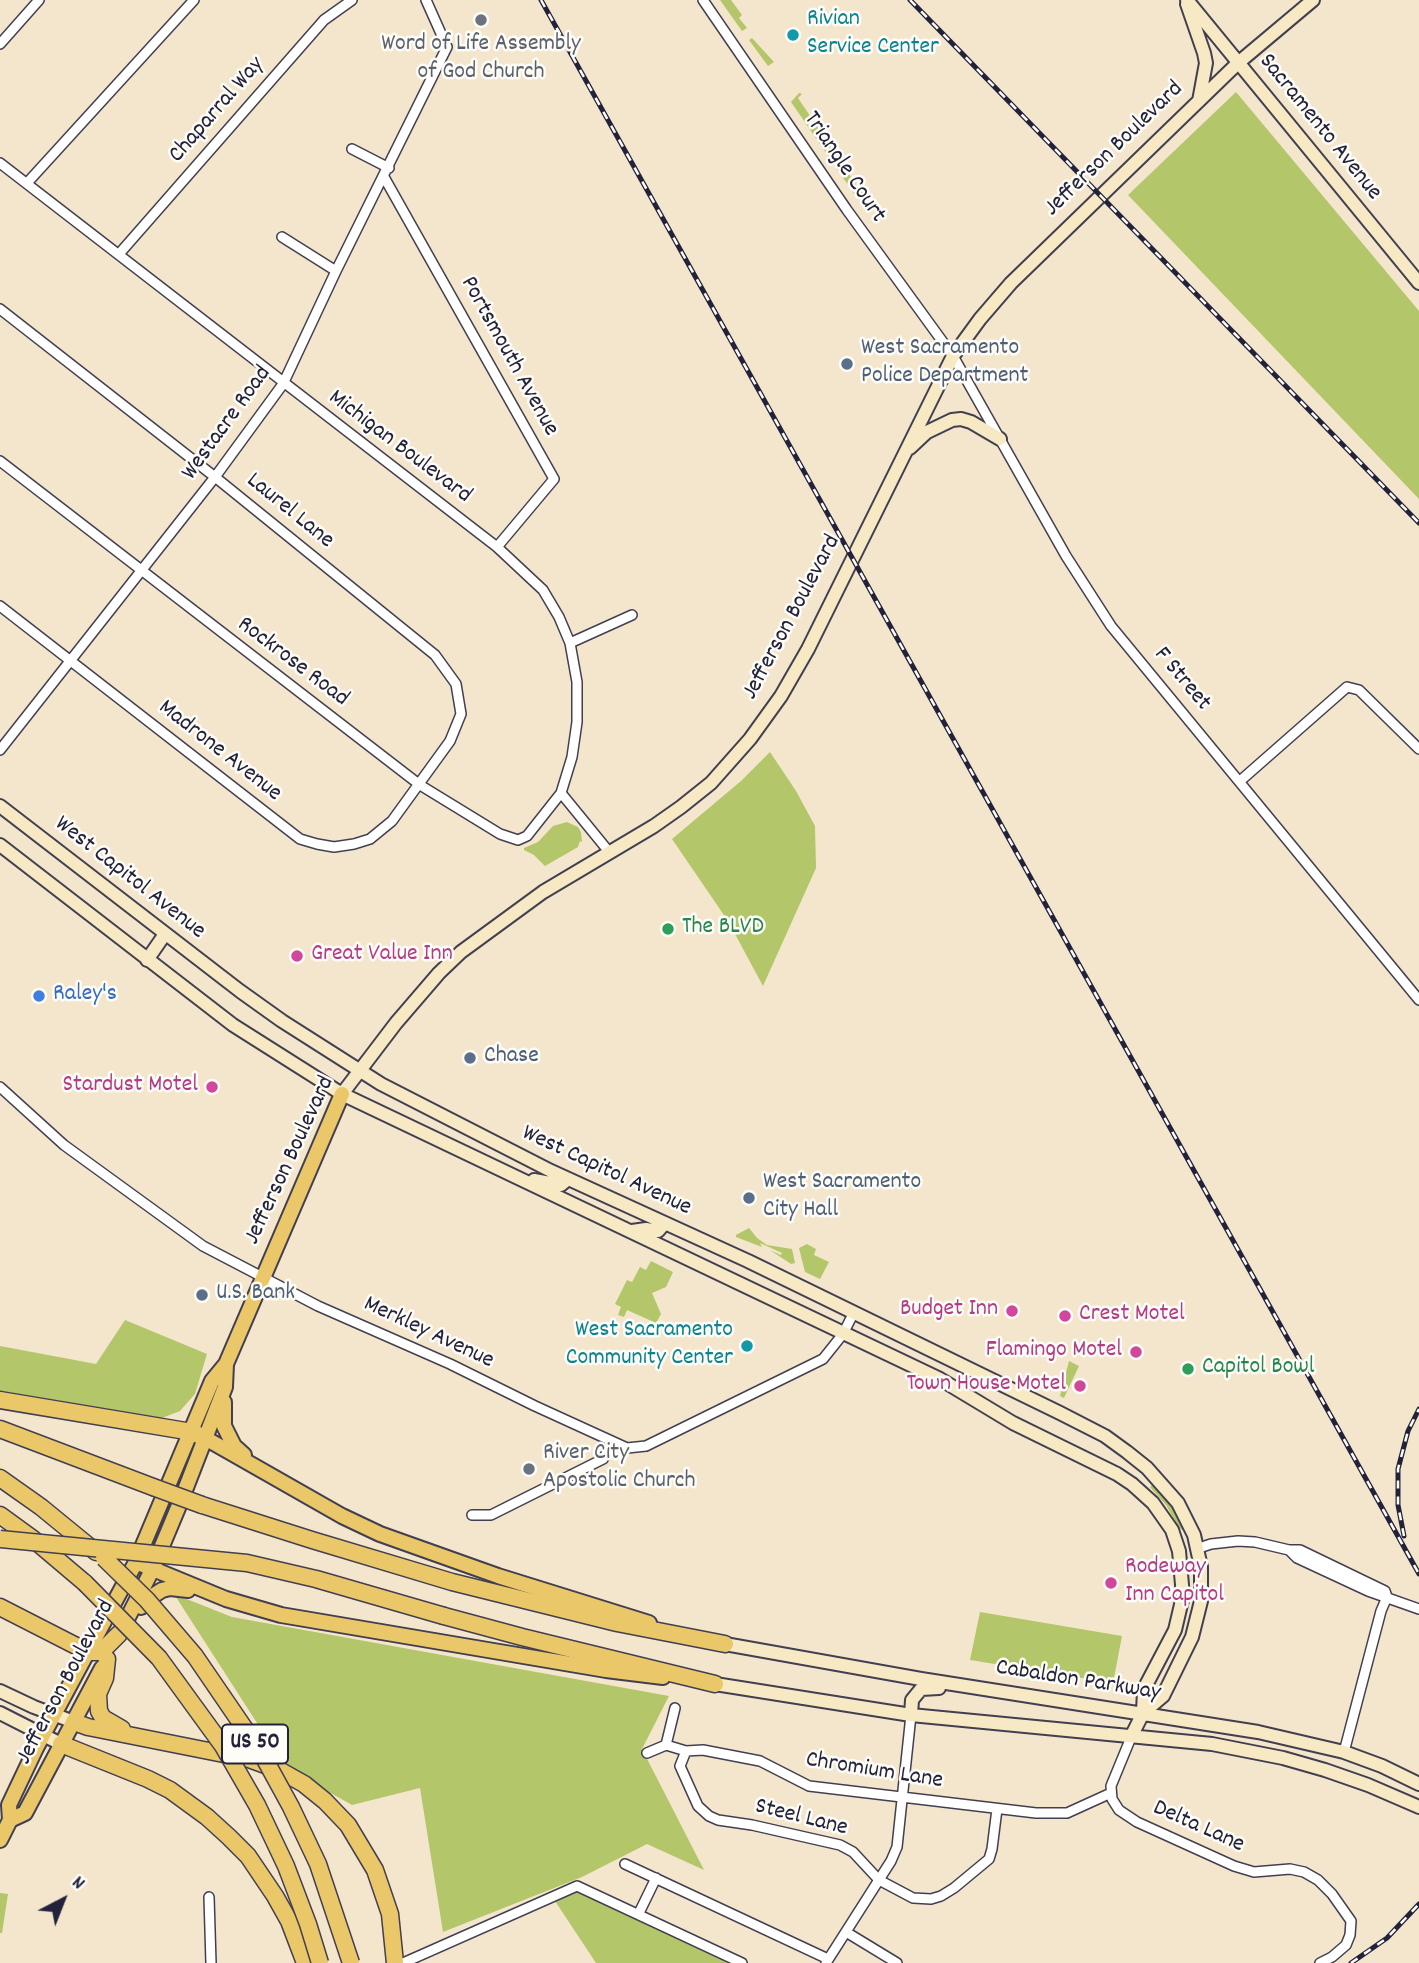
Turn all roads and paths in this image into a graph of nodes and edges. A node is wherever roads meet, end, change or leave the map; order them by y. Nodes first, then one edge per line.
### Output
1 (39, 0) edge
2 (194, 0) edge
3 (352, 0) edge
4 (426, 0) edge
5 (703, 0) edge
6 (1186, 0) edge
7 (1313, 0) edge
8 (0, 44) edge
9 (1238, 63) junction
10 (1199, 101) junction
11 (352, 149) dead end
12 (0, 163) edge
13 (387, 173) junction
14 (27, 183) junction
15 (282, 237) dead end
16 (119, 254) junction
17 (336, 271) junction
18 (1419, 283) edge
19 (0, 309) edge
20 (953, 356) junction
21 (283, 384) junction
22 (1000, 439) junction
23 (904, 453) junction
24 (0, 461) edge
25 (215, 477) junction
26 (498, 547) junction
27 (140, 571) junction
28 (0, 606) edge
29 (632, 615) dead end
30 (570, 643) junction
31 (71, 661) junction
32 (0, 750) edge
33 (1419, 750) edge
34 (1240, 781) junction
35 (420, 785) junction
36 (561, 793) junction
37 (0, 806) edge
38 (0, 845) edge
39 (610, 853) junction
40 (165, 934) junction
41 (147, 960) junction
42 (1419, 1000) edge
43 (360, 1070) junction
44 (0, 1087) edge
45 (342, 1094) junction
46 (520, 1178) junction
47 (568, 1179) junction
48 (665, 1223) junction
49 (631, 1231) junction
50 (262, 1276) junction
51 (853, 1314) junction
52 (843, 1334) junction
53 (226, 1364) junction
54 (225, 1387) junction
55 (0, 1399) edge
56 (0, 1429) edge
57 (198, 1435) junction
58 (613, 1443) junction
59 (264, 1471) junction
60 (0, 1478) edge
61 (0, 1515) edge
62 (472, 1515) dead end
63 (0, 1539) edge
64 (1199, 1548) junction
65 (1179, 1551) junction
66 (136, 1562) junction
67 (152, 1570) junction
68 (1386, 1594) junction
69 (226, 1599) junction
70 (0, 1607) edge
71 (1419, 1609) edge
72 (128, 1617) junction
73 (119, 1634) junction
74 (725, 1644) junction
75 (88, 1652) junction
76 (107, 1659) junction
77 (715, 1684) junction
78 (995, 1690) junction
79 (0, 1691) edge
80 (675, 1708) dead end
81 (0, 1713) edge
82 (1143, 1713) junction
83 (55, 1714) junction
84 (911, 1715) junction
85 (74, 1722) junction
86 (42, 1734) junction
87 (1132, 1735) junction
88 (136, 1737) junction
89 (61, 1744) junction
90 (666, 1745) junction
91 (686, 1751) junction
92 (1344, 1752) junction
93 (648, 1753) dead end
94 (1419, 1784) edge
95 (1111, 1793) junction
96 (902, 1798) junction
97 (1419, 1807) edge
98 (997, 1809) junction
99 (10, 1820) junction
100 (0, 1840) edge
101 (625, 1864) dead end
102 (656, 1878) junction
103 (879, 1880) junction
104 (209, 1897) dead end
105 (639, 1913) junction
106 (846, 1932) junction
107 (827, 1961) edge
108 (211, 1963) edge
109 (305, 1963) edge
110 (320, 1963) edge
111 (351, 1963) edge
112 (395, 1963) edge
113 (403, 1963) edge
114 (742, 1963) edge
115 (897, 1963) edge
116 (1320, 1963) edge

1 - 8 street
2 - 14 street
3 - 16 street, Chaparral Way
4 - 13 street, Westacre Road
5 - 20 street, Triangle Court
6 - 9 main road, Sacramento Avenue
6 - 10 main road
7 - 9 main road, Jefferson Boulevard
9 - 10 main road, Jefferson Boulevard
9 - 18 main road, Sacramento Avenue
10 - 20 main road, Jefferson Boulevard
11 - 13 street
12 - 14 street, Michigan Boulevard
13 - 17 street, Westacre Road
13 - 26 street, Portsmouth Avenue
14 - 16 street, Michigan Boulevard
15 - 17 street
16 - 21 street, Michigan Boulevard
17 - 21 street, Westacre Road
19 - 25 street, Laurel Lane
20 - 22 street, F Street
20 - 23 main road, Jefferson Boulevard
21 - 25 street, Westacre Road
21 - 26 street, Michigan Boulevard
22 - 23 main road
22 - 34 street, F Street
23 - 39 main road, Jefferson Boulevard
24 - 27 street, Rockrose Road
25 - 27 street, Westacre Road
25 - 35 street, Laurel Lane
26 - 30 street, Michigan Boulevard
27 - 31 street, Westacre Road
27 - 35 street, Rockrose Road
28 - 31 street, Madrone Avenue
29 - 30 street
30 - 36 street, Michigan Boulevard
31 - 32 street, Westacre Road
31 - 35 street, Madrone Avenue
33 - 34 street
34 - 42 street, F Street
35 - 36 street, Rockrose Road
36 - 39 street
37 - 40 main road, West Capitol Avenue
38 - 41 main road, West Capitol Avenue
39 - 43 main road, Jefferson Boulevard
40 - 41 main road
40 - 43 main road, West Capitol Avenue
41 - 45 main road, West Capitol Avenue
43 - 45 main road, Jefferson Boulevard
43 - 47 main road, West Capitol Avenue
44 - 50 street, Merkley Avenue
45 - 46 main road, West Capitol Avenue
45 - 50 main road, Jefferson Boulevard
46 - 47 main road
46 - 49 main road, West Capitol Avenue
47 - 48 main road, West Capitol Avenue
48 - 49 main road
48 - 51 main road, West Capitol Avenue
49 - 52 main road, West Capitol Avenue
50 - 53 main road, Jefferson Boulevard
50 - 58 street, Merkley Avenue
51 - 52 street, Merkley Avenue
51 - 64 main road, West Capitol Avenue
52 - 58 street, Merkley Avenue
52 - 65 main road, West Capitol Avenue
53 - 54 main road, Jefferson Boulevard
53 - 57 main road, Jefferson Boulevard
54 - 57 main road, Jefferson Boulevard
54 - 59 main road
55 - 57 highway
56 - 74 highway, bridge
57 - 59 main road
57 - 66 main road, Jefferson Boulevard
57 - 67 main road, Jefferson Boulevard
58 - 62 street
59 - 74 main road
60 - 111 highway, US 50, bridge
61 - 110 highway, US 50, bridge
63 - 77 highway, bridge
64 - 65 main road
64 - 68 street
64 - 82 main road, West Capitol Avenue
65 - 82 main road, West Capitol Avenue
66 - 67 main road
66 - 75 main road, Jefferson Boulevard
67 - 69 main road
67 - 72 main road, Jefferson Boulevard
68 - 71 street
68 - 92 street
69 - 72 main road
69 - 77 main road
70 - 75 highway
72 - 73 main road, Jefferson Boulevard
73 - 75 highway
73 - 76 main road, Jefferson Boulevard
74 - 78 main road, Cabaldon Parkway
75 - 83 main road, Jefferson Boulevard
76 - 85 main road, Jefferson Boulevard
76 - 88 highway
77 - 84 main road, Cabaldon Parkway
78 - 82 main road, Cabaldon Parkway
78 - 84 main road
79 - 83 main road
80 - 90 street
81 - 86 main road
82 - 87 main road
82 - 92 main road, Cabaldon Parkway
83 - 85 main road
83 - 86 main road, Jefferson Boulevard
84 - 87 main road, Cabaldon Parkway
84 - 96 street
85 - 88 highway
85 - 89 main road, Jefferson Boulevard
86 - 89 main road
86 - 99 main road, Jefferson Boulevard
87 - 95 street
87 - 97 main road, Cabaldon Parkway
88 - 112 highway
89 - 99 main road, Jefferson Boulevard
89 - 109 highway
90 - 91 street, Chromium Lane
90 - 93 street
91 - 96 street, Chromium Lane
91 - 103 street, Steel Lane
92 - 94 main road, Cabaldon Parkway
95 - 98 street, Chromium Lane
95 - 116 street, Delta Lane
96 - 98 street, Chromium Lane
96 - 103 street
98 - 103 street, Steel Lane
99 - 100 main road, Jefferson Boulevard
101 - 102 street
102 - 105 street
102 - 107 street
103 - 106 street
104 - 108 street
105 - 113 street
105 - 114 street
106 - 107 street
106 - 115 street

